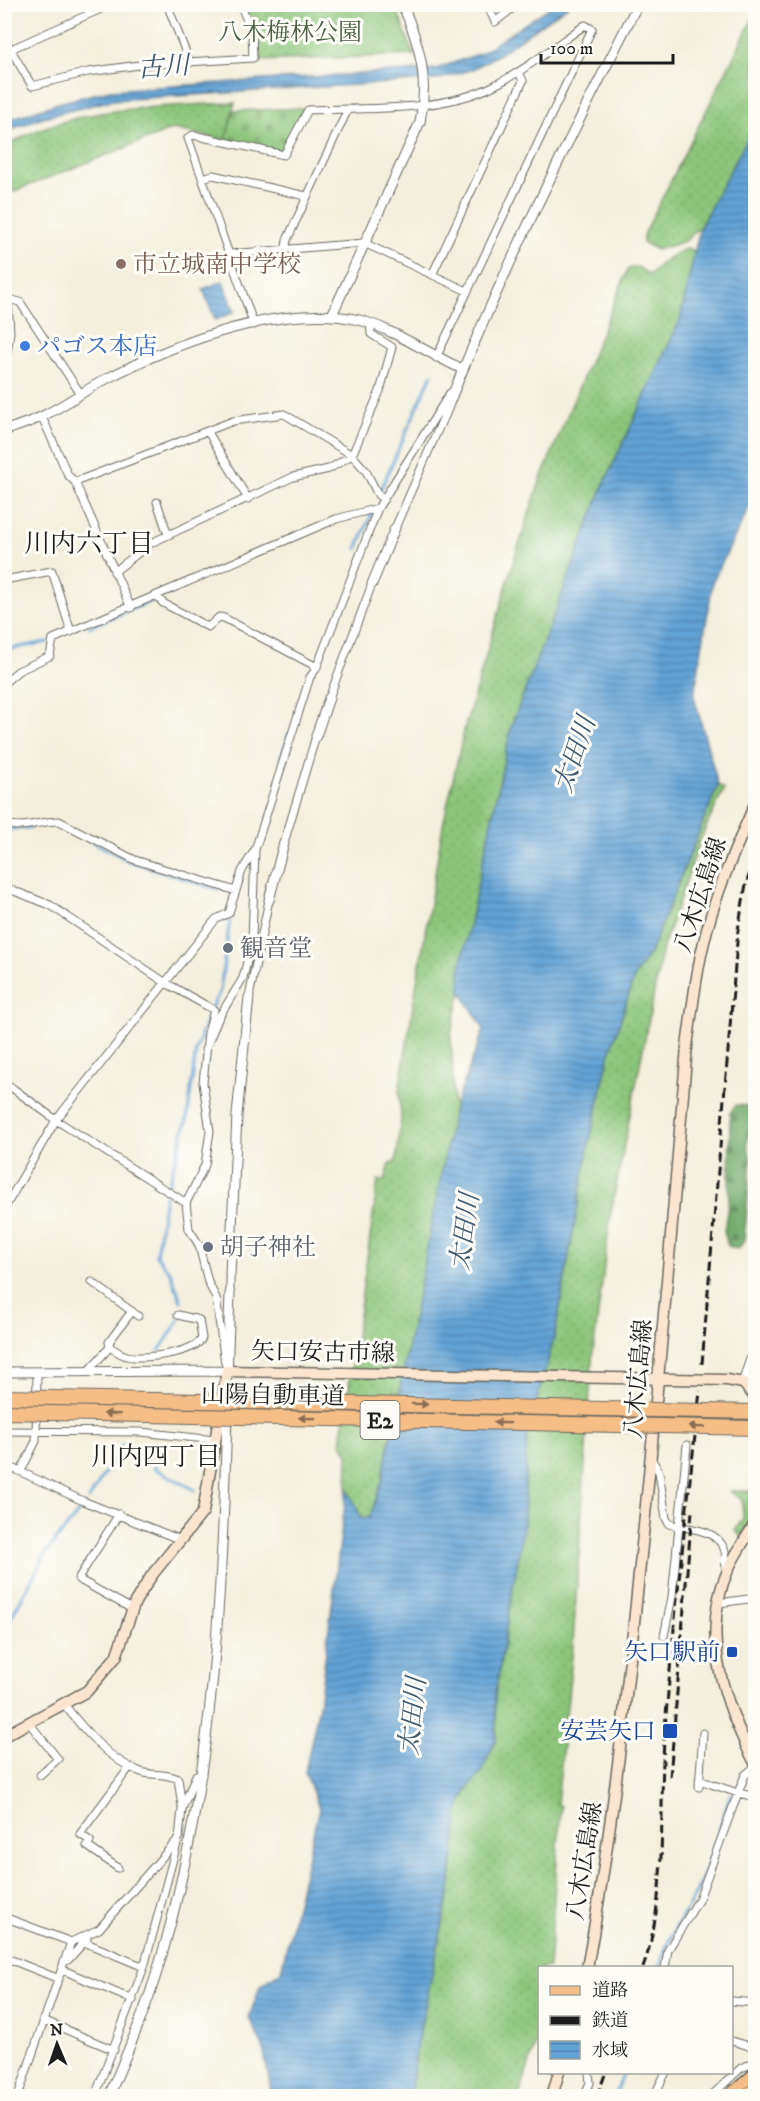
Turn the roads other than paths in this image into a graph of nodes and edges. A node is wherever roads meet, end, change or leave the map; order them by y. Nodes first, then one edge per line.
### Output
1 (112, 4) edge
2 (167, 4) edge
3 (240, 4) edge
4 (402, 4) edge
5 (487, 4) edge
6 (518, 4) edge
7 (638, 4) edge
8 (4, 38) edge
9 (11, 49) junction
10 (190, 63) junction
11 (519, 72) junction
12 (424, 104) junction
13 (348, 109) junction
14 (202, 178) junction
15 (306, 196) junction
16 (364, 243) junction
17 (286, 247) junction
18 (229, 254) junction
19 (4, 256) edge
20 (433, 273) junction
21 (468, 291) junction
22 (8, 298) junction
23 (332, 315) junction
24 (370, 323) junction
25 (254, 325) junction
26 (436, 358) junction
27 (4, 367) edge
28 (462, 369) junction
29 (457, 382) junction
30 (80, 393) junction
31 (444, 416) joint
32 (42, 417) junction
33 (4, 430) edge
34 (208, 432) junction
35 (352, 455) junction
36 (75, 482) junction
37 (248, 499) junction
38 (384, 499) junction
39 (157, 502) dead end
40 (378, 508) junction
41 (395, 528) joint
42 (168, 535) junction
43 (114, 572) junction
44 (4, 580) edge
45 (372, 584) joint
46 (157, 596) junction
47 (130, 608) junction
48 (71, 632) junction
49 (317, 667) junction
50 (4, 682) edge
51 (329, 698) joint
52 (316, 736) joint
53 (756, 802) edge
54 (4, 822) edge
55 (284, 843) joint
56 (255, 850) junction
57 (4, 887) edge
58 (236, 891) junction
59 (269, 900) joint
60 (166, 983) junction
61 (249, 997) joint
62 (205, 1050) junction
63 (4, 1082) edge
64 (57, 1120) junction
65 (186, 1203) junction
66 (4, 1209) edge
67 (230, 1275) joint
68 (96, 1282) dead end
69 (117, 1290) dead end
70 (230, 1293) joint
71 (112, 1297) junction
72 (178, 1315) dead end
73 (756, 1344) edge
74 (110, 1347) junction
75 (231, 1371) junction
76 (4, 1372) edge
77 (38, 1372) junction
78 (87, 1372) junction
79 (660, 1379) junction
80 (743, 1383) junction
81 (4, 1397) edge
82 (756, 1398) edge
83 (4, 1412) edge
84 (756, 1412) edge
85 (756, 1428) edge
86 (4, 1431) edge
87 (37, 1431) junction
88 (215, 1440) junction
89 (687, 1445) dead end
90 (651, 1458) junction
91 (4, 1464) edge
92 (21, 1472) junction
93 (119, 1514) junction
94 (756, 1522) edge
95 (679, 1527) junction
96 (182, 1540) junction
97 (727, 1571) junction
98 (756, 1598) edge
99 (718, 1603) junction
100 (132, 1609) junction
101 (664, 1636) dead end
102 (63, 1703) junction
103 (29, 1723) junction
104 (703, 1733) dead end
105 (4, 1736) edge
106 (756, 1765) edge
107 (129, 1768) junction
108 (40, 1775) dead end
109 (202, 1775) junction
110 (738, 1792) junction
111 (756, 1797) edge
112 (182, 1809) junction
113 (179, 1838) junction
114 (118, 1868) dead end
115 (4, 1917) edge
116 (99, 1929) junction
117 (71, 1942) junction
118 (84, 1942) junction
119 (4, 1957) edge
120 (66, 1962) junction
121 (144, 1966) junction
122 (587, 1966) edge
123 (665, 1966) edge
124 (63, 1970) junction
125 (58, 1979) junction
126 (133, 2000) junction
127 (733, 2001) edge
128 (756, 2003) edge
129 (43, 2020) junction
130 (733, 2041) edge
131 (756, 2048) edge
132 (114, 2049) junction
133 (756, 2062) edge
134 (756, 2072) edge
135 (559, 2074) edge
136 (589, 2074) edge
137 (666, 2074) edge
138 (756, 2086) edge
139 (18, 2097) edge
140 (95, 2097) edge
141 (109, 2097) edge
142 (552, 2097) edge
143 (584, 2097) edge
144 (654, 2097) edge
145 (711, 2097) edge
146 (728, 2097) edge
147 (744, 2097) edge

1 - 9 street
2 - 10 street
3 - 10 street
4 - 12 street
5 - 6 street
7 - 28 street
8 - 9 street
9 - 10 street
11 - 12 street
11 - 20 street
11 - 21 street
12 - 13 street
12 - 16 street
13 - 14 street
13 - 15 street
14 - 15 street
14 - 18 street
15 - 17 street
16 - 17 street
16 - 20 street
16 - 23 street
17 - 18 street
18 - 25 street
19 - 22 street
20 - 21 street
21 - 26 street
22 - 27 street
22 - 30 street
23 - 24 street
23 - 25 street
24 - 26 street
24 - 35 street
25 - 30 street
26 - 28 street
28 - 29 street
29 - 31 street
29 - 38 street
30 - 32 street
31 - 41 street
32 - 33 street
32 - 36 street
34 - 35 street
34 - 36 street
34 - 37 street
35 - 37 street
35 - 38 street
36 - 43 street
37 - 42 street
38 - 40 street
39 - 42 street
40 - 46 street
40 - 49 street
41 - 45 street
42 - 43 street
43 - 47 street
44 - 48 street
45 - 51 street
46 - 47 street
46 - 49 street
47 - 48 street
48 - 50 street
49 - 56 street
51 - 52 street
52 - 55 street
53 - 79 main road, 八木広島線
54 - 58 street
55 - 59 street
56 - 58 street
56 - 62 street
57 - 60 street
58 - 60 street
59 - 61 street
60 - 62 street
60 - 64 street
61 - 67 street
62 - 65 street
63 - 64 street
64 - 65 street
64 - 66 street
65 - 75 street
67 - 70 street
68 - 71 street
69 - 71 street
70 - 75 street
71 - 74 street
72 - 74 street
73 - 80 street
74 - 78 street
75 - 78 street
75 - 79 main road, 矢口安古市線
75 - 88 main road, 矢口安古市線
75 - 109 street
76 - 77 street
77 - 78 street
77 - 87 street
79 - 80 main road, 矢口安古市線
79 - 90 main road, 八木広島線
80 - 82 main road
81 -> 84 highway, 山陽自動車道 / E2, bridge
85 -> 83 highway, 山陽自動車道 / E2, bridge
86 - 87 street
87 - 88 street
87 - 92 street
88 - 96 main road, 矢口安古市線
89 - 95 street
90 - 95 street
90 - 122 main road, 八木広島線
91 - 92 street
92 - 93 street
93 - 96 street
93 - 100 street
94 - 97 main road
95 - 97 street
95 - 101 street
96 - 100 main road, 矢口安古市線
97 - 99 main road
98 - 99 street
99 - 106 main road
100 - 102 main road, 矢口安古市線
102 - 103 main road, 矢口安古市線
102 - 107 street
103 - 105 main road, 矢口安古市線
103 - 108 street
104 - 110 street
106 - 110 street
107 - 112 street
107 - 114 street
109 - 112 street
109 - 141 street
110 - 111 street
110 - 123 street
112 - 113 street
113 - 116 street
113 - 121 street
115 - 117 street
116 - 117 street
116 - 118 street
117 - 120 street
118 - 120 street
118 - 121 street
119 - 125 street
120 - 124 street
121 - 126 street
124 - 125 street
124 - 126 street
125 - 129 street
126 - 132 street
127 - 128 street
129 - 132 street
129 - 139 street
130 - 131 street
132 - 140 street
133 - 145 street
134 - 146 main road
135 - 142 main road
136 - 143 street
137 - 144 street
138 - 147 main road

